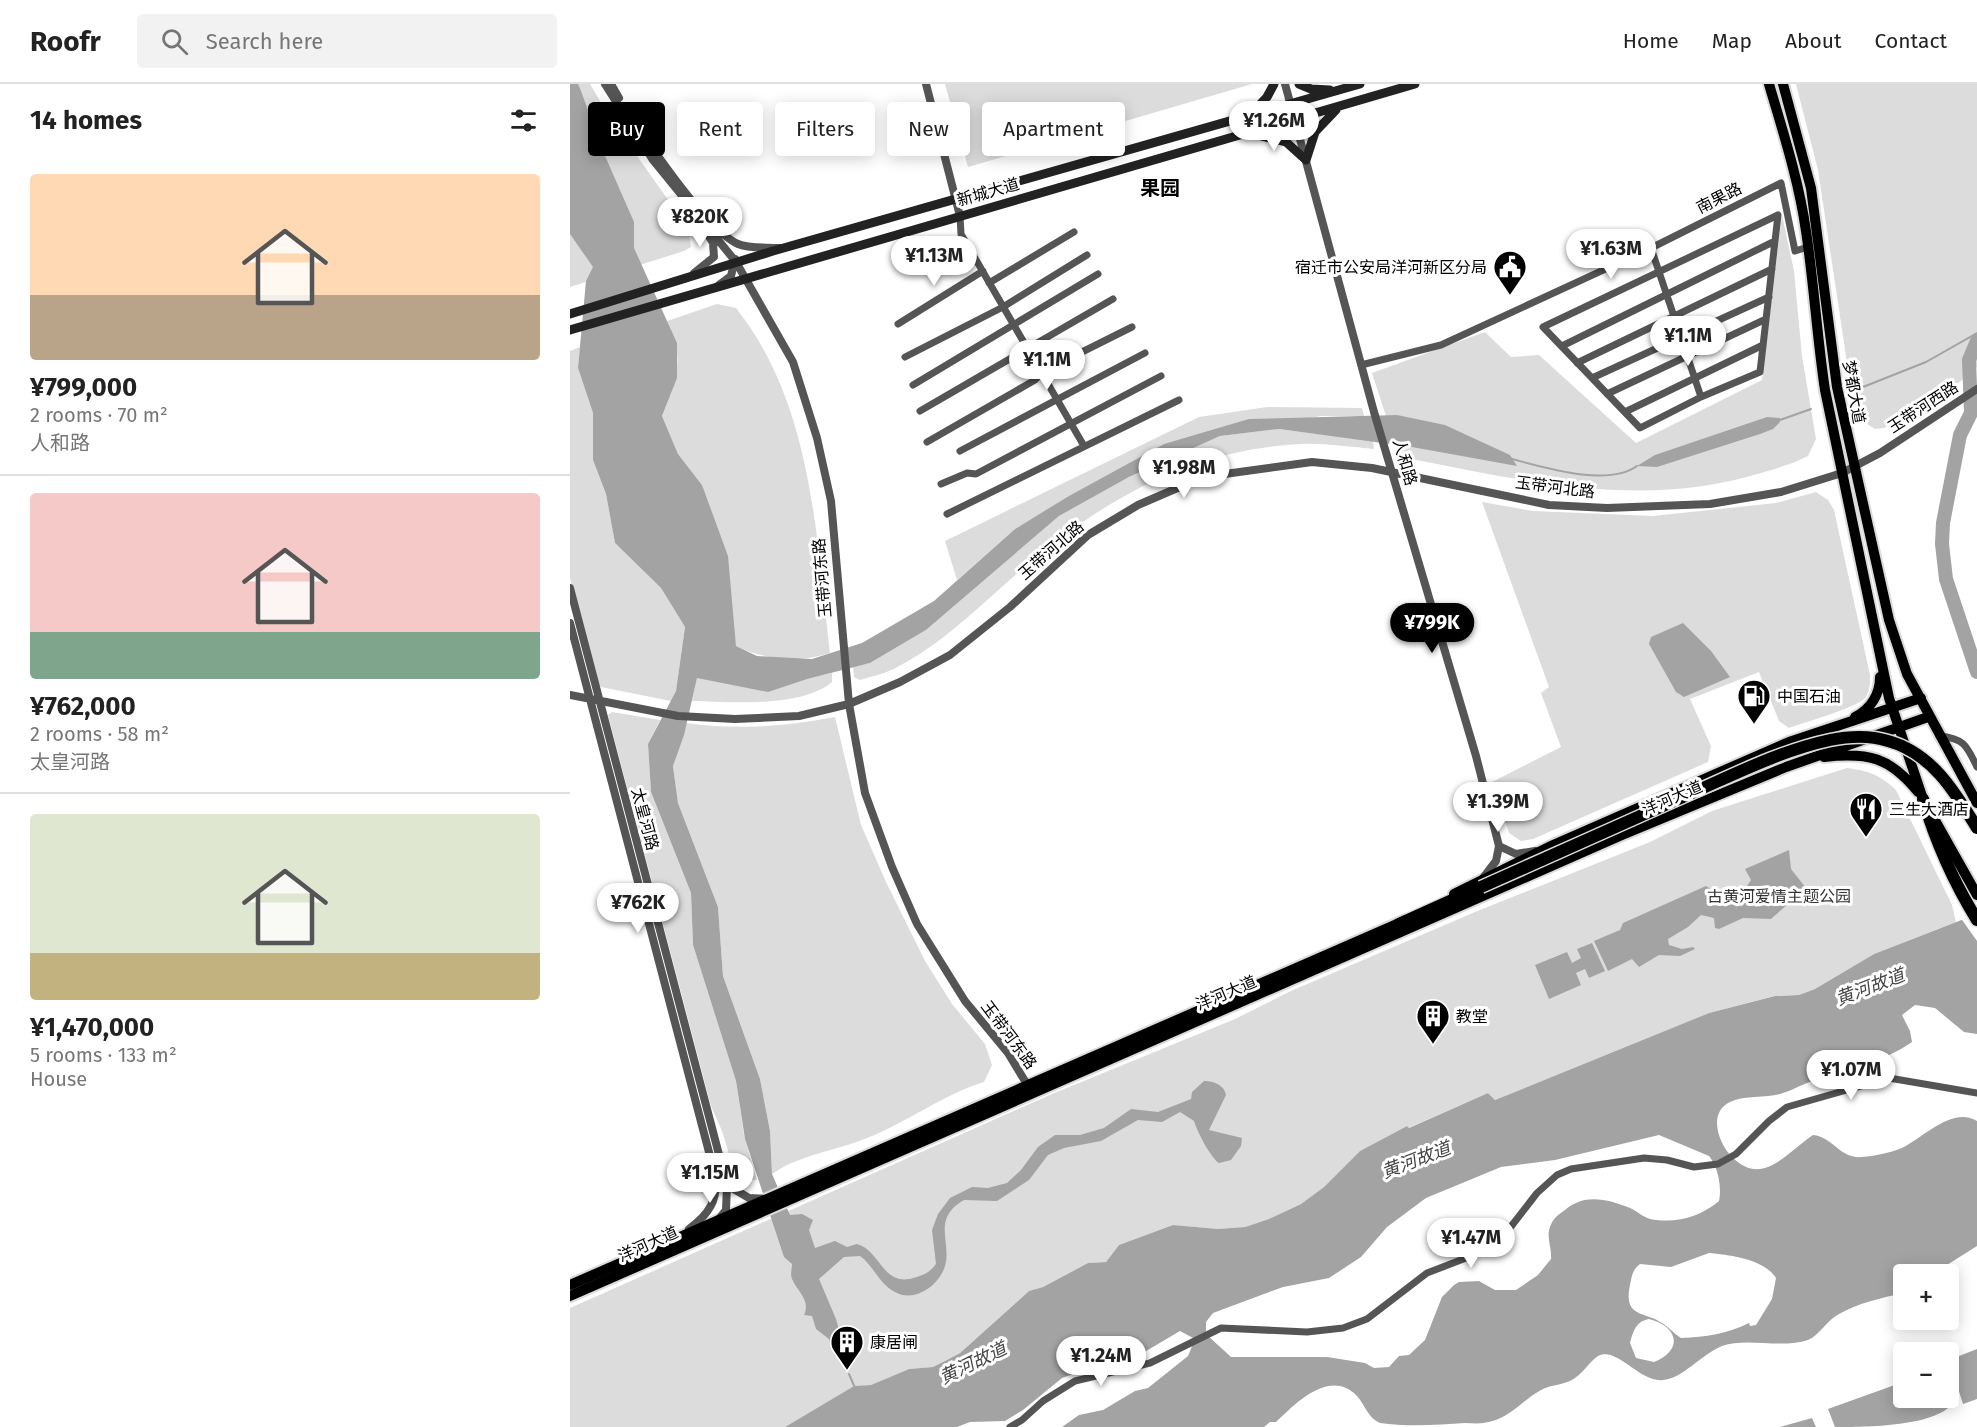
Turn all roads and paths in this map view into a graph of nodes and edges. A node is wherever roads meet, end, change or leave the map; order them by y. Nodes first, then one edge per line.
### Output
1 (604, 84) edge
2 (611, 84) edge
3 (926, 84) edge
4 (1274, 84) edge
5 (1285, 84) edge
6 (1299, 84) edge
7 (1416, 84) edge
8 (1769, 84) edge
9 (1783, 84) edge
10 (1357, 85) edge
11 (1341, 90) junction
12 (1358, 101) junction
13 (1292, 104) junction
14 (1341, 106) junction
15 (1248, 116) junction
16 (1295, 119) junction
17 (1236, 120) junction
18 (1244, 134) junction
19 (1306, 160) junction
20 (956, 199) junction
21 (697, 216) junction
22 (960, 216) junction
23 (709, 218) junction
24 (1074, 232) dead end
25 (1775, 241) junction
26 (786, 248) junction
27 (1651, 248) junction
28 (1808, 248) junction
29 (1087, 255) dead end
30 (736, 262) junction
31 (1772, 269) junction
32 (983, 271) junction
33 (1659, 271) junction
34 (1098, 274) dead end
35 (688, 277) junction
36 (745, 277) junction
37 (989, 282) junction
38 (719, 285) junction
39 (1667, 294) junction
40 (1769, 297) junction
41 (1113, 299) dead end
42 (1003, 307) junction
43 (570, 314) edge
44 (1675, 317) junction
45 (1766, 319) junction
46 (898, 324) dead end
47 (1014, 325) junction
48 (1132, 327) dead end
49 (570, 330) edge
50 (1681, 336) junction
51 (1763, 345) junction
52 (1562, 346) junction
53 (1029, 350) junction
54 (1145, 353) dead end
55 (905, 357) dead end
56 (1688, 357) junction
57 (1577, 363) junction
58 (1361, 365) junction
59 (1041, 372) junction
60 (1161, 376) dead end
61 (1695, 377) junction
62 (1592, 378) junction
63 (913, 385) dead end
64 (1977, 389) edge
65 (1607, 394) junction
66 (1701, 397) junction
67 (1057, 399) junction
68 (1179, 400) dead end
69 (920, 411) dead end
70 (1624, 412) junction
71 (1072, 424) junction
72 (927, 442) dead end
73 (1084, 446) junction
74 (960, 451) dead end
75 (1854, 467) junction
76 (1392, 473) junction
77 (1842, 473) junction
78 (941, 484) dead end
79 (948, 514) dead end
80 (570, 588) edge
81 (570, 623) edge
82 (1879, 652) junction
83 (570, 695) edge
84 (593, 699) junction
85 (1921, 699) junction
86 (849, 704) junction
87 (1893, 710) junction
88 (1928, 717) junction
89 (1847, 722) junction
90 (1898, 726) junction
91 (1939, 736) junction
92 (1806, 759) junction
93 (1977, 767) edge
94 (1923, 799) junction
95 (1977, 803) edge
96 (1977, 828) edge
97 (1499, 846) junction
98 (1547, 848) junction
99 (1482, 883) junction
100 (1977, 895) edge
101 (1977, 920) edge
102 (1399, 924) joint
103 (1028, 1086) junction
104 (1977, 1094) edge
105 (715, 1175) junction
106 (727, 1185) junction
107 (770, 1199) junction
108 (726, 1218) junction
109 (676, 1239) junction
110 (570, 1285) edge
111 (570, 1296) edge
112 (1010, 1427) edge

1 - 21 street, 玉带河东路
2 - 23 street
3 - 20 street
4 - 15 main road
5 - 13 street, 人和路
6 - 11 main road
7 - 12 main road, 新城大道
8 - 28 main road, 梦都大道
9 - 75 main road, 梦都大道
10 - 11 main road, 新城大道
10 - 12 main road
11 - 13 main road, 新城大道
12 - 14 main road, 新城大道
13 - 15 main road, 新城大道
13 - 16 street, 人和路
14 - 16 main road, 新城大道
14 - 19 main road
15 - 17 main road, 新城大道
16 - 18 main road, 新城大道
16 - 19 street, 人和路
17 - 18 main road
17 - 20 main road, 新城大道
18 - 19 main road
18 - 22 main road, 新城大道
19 - 58 street, 人和路
20 - 22 street
20 - 26 main road, 新城大道
21 - 30 street, 玉带河东路
21 - 35 street
22 - 32 street
22 - 36 main road, 新城大道
23 - 26 street
23 - 30 street
24 - 37 street
25 - 31 street
25 - 33 street
25 - 39 street
26 - 30 main road, 新城大道
27 - 28 street, 南果路
27 - 33 street
27 - 58 street, 南果路
28 - 77 main road, 梦都大道
29 - 42 street
30 - 35 main road, 新城大道
30 - 36 street, 玉带河东路
30 - 38 street
31 - 40 street
31 - 44 street
32 - 37 street
32 - 46 street
33 - 39 street
33 - 52 street
34 - 47 street
35 - 43 main road, 新城大道
36 - 38 main road, 新城大道
36 - 86 street, 玉带河东路
37 - 42 street
38 - 49 main road, 新城大道
39 - 44 street
39 - 52 street
40 - 45 street
40 - 50 street
41 - 53 street
42 - 47 street
42 - 55 street
44 - 50 street
44 - 57 street
45 - 51 street
45 - 56 street
47 - 53 street
47 - 63 street
48 - 59 street
50 - 56 street
50 - 62 street
51 - 61 street
51 - 66 street
52 - 57 street
53 - 59 street
53 - 69 street
54 - 67 street
56 - 61 street
56 - 65 street
57 - 62 street
58 - 76 street, 人和路
59 - 67 street
59 - 72 street
60 - 71 street
61 - 66 street
61 - 70 street
62 - 65 street
64 - 75 street, 玉带河西路
65 - 70 street
66 - 70 street
67 - 71 street
67 - 74 street
68 - 73 street
71 - 73 street
71 - 78 street
73 - 79 street
75 - 77 street, 玉带河北路
75 - 85 main road, 梦都大道
76 - 77 street, 玉带河北路
76 - 86 street, 玉带河北路
76 - 97 street, 人和路
77 - 82 main road, 梦都大道
80 - 84 street, 太皇河路
81 - 84 street, 太皇河路
82 - 87 main road, 梦都大道
82 - 89 main road
83 - 84 street, 玉带河北路
84 - 86 street, 玉带河北路
84 - 105 street, 太皇河路
84 - 106 street, 太皇河路
85 - 87 main road, 洋河大道
85 - 88 main road
86 - 103 street, 玉带河东路
87 - 89 main road, 洋河大道
87 - 90 main road
88 - 90 main road, 洋河大道
88 - 91 main road
89 - 98 main road, 洋河大道
90 - 92 main road, 洋河大道
90 - 94 main road
91 - 93 street
91 - 95 main road
92 - 94 main road
92 - 108 main road, 洋河大道
94 - 100 main road
94 - 101 highway
96 - 99 highway, bridge
97 - 98 street
97 - 99 street
98 - 99 main road, 洋河大道
99 - 102 highway
102 - 103 main road, 洋河大道
103 - 107 main road, 洋河大道
104 - 112 street
105 - 108 street
105 - 109 street, 太皇河路
106 - 107 street
106 - 108 street, 太皇河路
107 - 108 main road, 洋河大道
108 - 109 main road, 洋河大道
108 - 111 main road, 洋河大道
109 - 110 main road, 洋河大道

